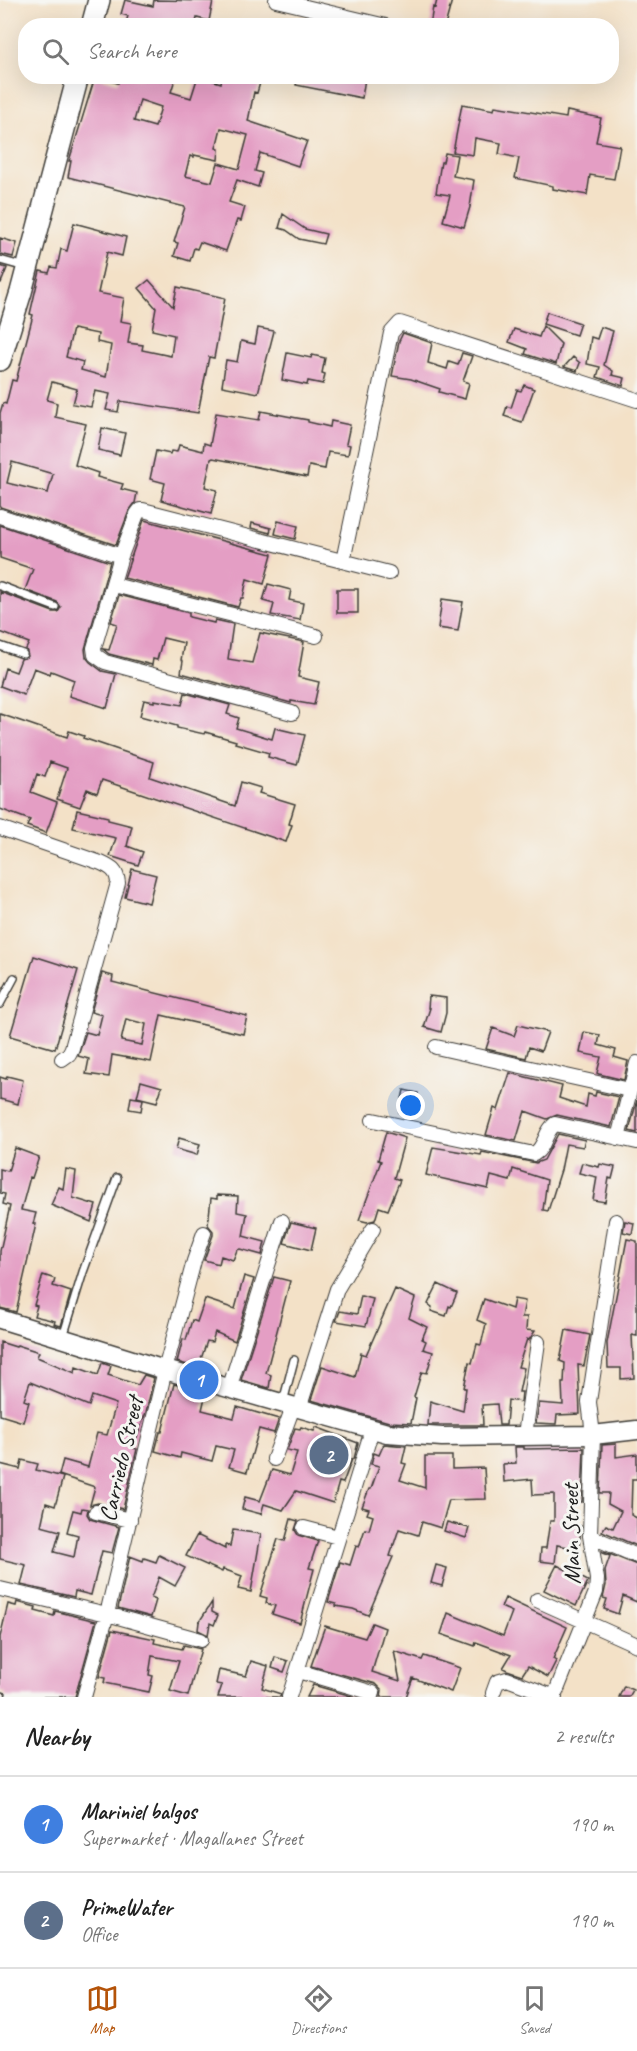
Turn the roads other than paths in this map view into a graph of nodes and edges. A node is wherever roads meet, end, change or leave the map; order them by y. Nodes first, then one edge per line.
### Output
1 (99, 0) edge
2 (276, 0) edge
3 (94, 18) edge
4 (353, 18) edge
5 (76, 84) edge
6 (0, 260) edge
7 (27, 267) junction
8 (0, 360) edge
9 (637, 400) edge
10 (0, 516) edge
11 (122, 556) junction
12 (343, 561) junction
13 (389, 573) dead end
14 (114, 585) junction
15 (0, 586) edge
16 (55, 607) dead end
17 (316, 636) dead end
18 (0, 646) edge
19 (23, 654) dead end
20 (292, 713) dead end
21 (0, 828) edge
22 (14, 978) dead end
23 (0, 1004) edge
24 (436, 1047) dead end
25 (62, 1059) dead end
26 (637, 1063) edge
27 (629, 1090) junction
28 (373, 1120) dead end
29 (618, 1138) junction
30 (637, 1142) edge
31 (117, 1178) dead end
32 (282, 1221) dead end
33 (616, 1221) dead end
34 (373, 1229) dead end
35 (204, 1233) dead end
36 (0, 1319) edge
37 (63, 1339) junction
38 (537, 1342) dead end
39 (294, 1360) dead end
40 (165, 1370) junction
41 (229, 1389) junction
42 (292, 1407) junction
43 (372, 1430) junction
44 (637, 1430) edge
45 (525, 1435) junction
46 (593, 1435) junction
47 (274, 1459) dead end
48 (96, 1512) dead end
49 (130, 1520) junction
50 (304, 1528) dead end
51 (590, 1536) junction
52 (338, 1537) junction
53 (637, 1556) edge
54 (1, 1593) edge
55 (537, 1600) dead end
56 (107, 1614) junction
57 (585, 1621) junction
58 (201, 1640) dead end
59 (637, 1645) edge
60 (298, 1671) junction
61 (373, 1693) dead end
62 (493, 1693) dead end
63 (84, 1697) edge
64 (289, 1697) edge
65 (554, 1697) edge

1 - 3 main road
2 - 4 street
5 - 7 main road
6 - 7 lane
7 - 8 main road
9 - 12 street
10 - 11 street
11 - 12 street
11 - 14 street
12 - 13 street
14 - 17 street
14 - 20 street
15 - 16 lane
18 - 19 lane
21 - 25 street
22 - 23 lane
24 - 27 street
26 - 27 street
27 - 29 street
28 - 29 street
29 - 30 street
31 - 37 lane
32 - 41 street
33 - 46 street, Main Street
34 - 42 street
35 - 40 street, Carriedo Street
36 - 37 street
37 - 40 street
38 - 45 street
39 - 42 lane
40 - 41 street
40 - 49 street, Carriedo Street
41 - 42 street
42 - 43 street
42 - 47 street
43 - 45 street
43 - 52 street
44 - 46 street
45 - 46 street
46 - 51 street, Main Street
48 - 49 street
49 - 56 street, Carriedo Street
50 - 52 street
51 - 53 street
51 - 57 street, Main Street
52 - 60 street
54 - 56 street
55 - 57 street
56 - 58 street
56 - 63 street, Carriedo Street
57 - 59 street
57 - 65 street, Main Street
60 - 61 street
60 - 64 street
62 - 65 street

